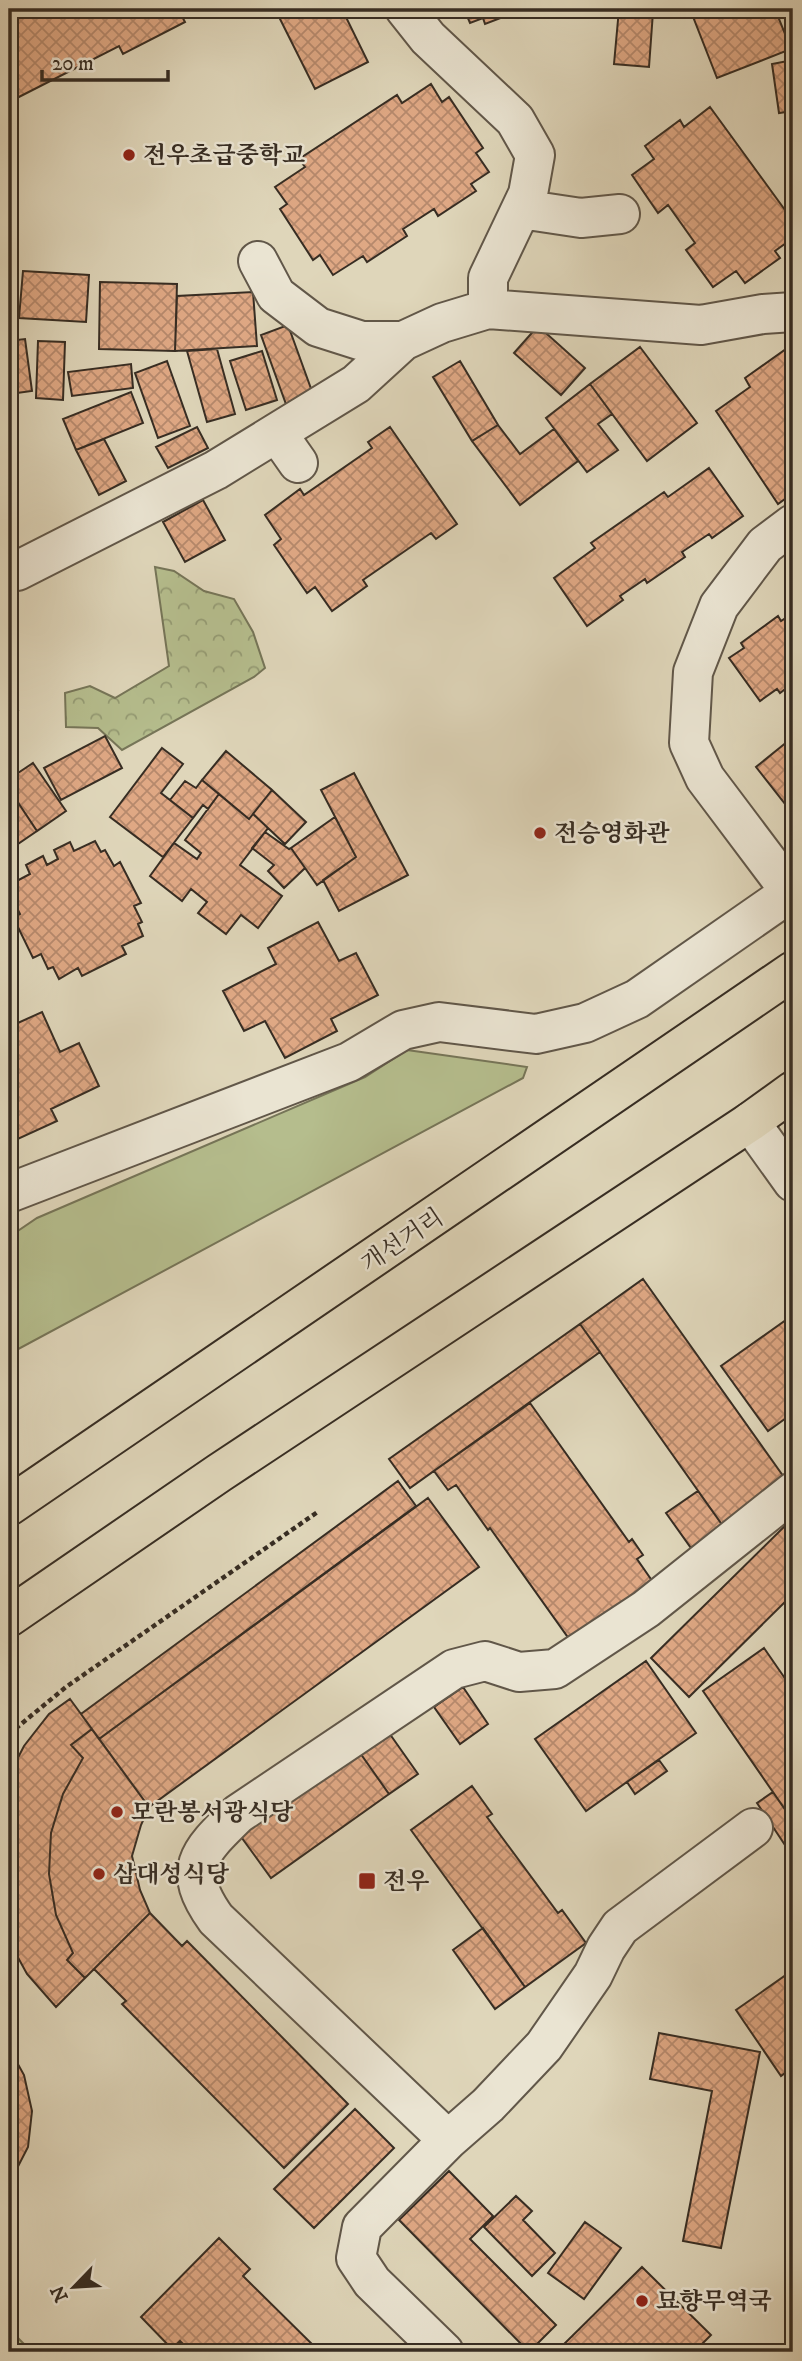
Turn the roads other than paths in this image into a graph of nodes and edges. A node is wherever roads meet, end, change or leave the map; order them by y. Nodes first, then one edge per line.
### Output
1 (405, 9) edge
2 (521, 209) junction
3 (620, 214) dead end
4 (258, 261) dead end
5 (488, 309) junction
6 (793, 312) edge
7 (403, 341) junction
8 (793, 524) edge
9 (17, 570) dead end
10 (792, 893) edge
11 (793, 971) edge
12 (793, 1091) edge
13 (750, 1122) junction
14 (793, 1182) edge
15 (9, 1193) edge
16 (793, 1492) edge
17 (9, 1506) edge
18 (9, 1617) edge
19 (754, 1828) dead end
20 (447, 2140) junction
21 (444, 2352) edge

1 - 2 street
2 - 3 street
2 - 5 street
4 - 7 street
5 - 6 street
5 - 7 street
7 - 9 street
8 - 10 street
10 - 15 street
11 - 17 main road, 개선거리
12 - 13 main road
13 - 14 street
13 - 18 main road
16 - 20 street
19 - 20 street
20 - 21 street

